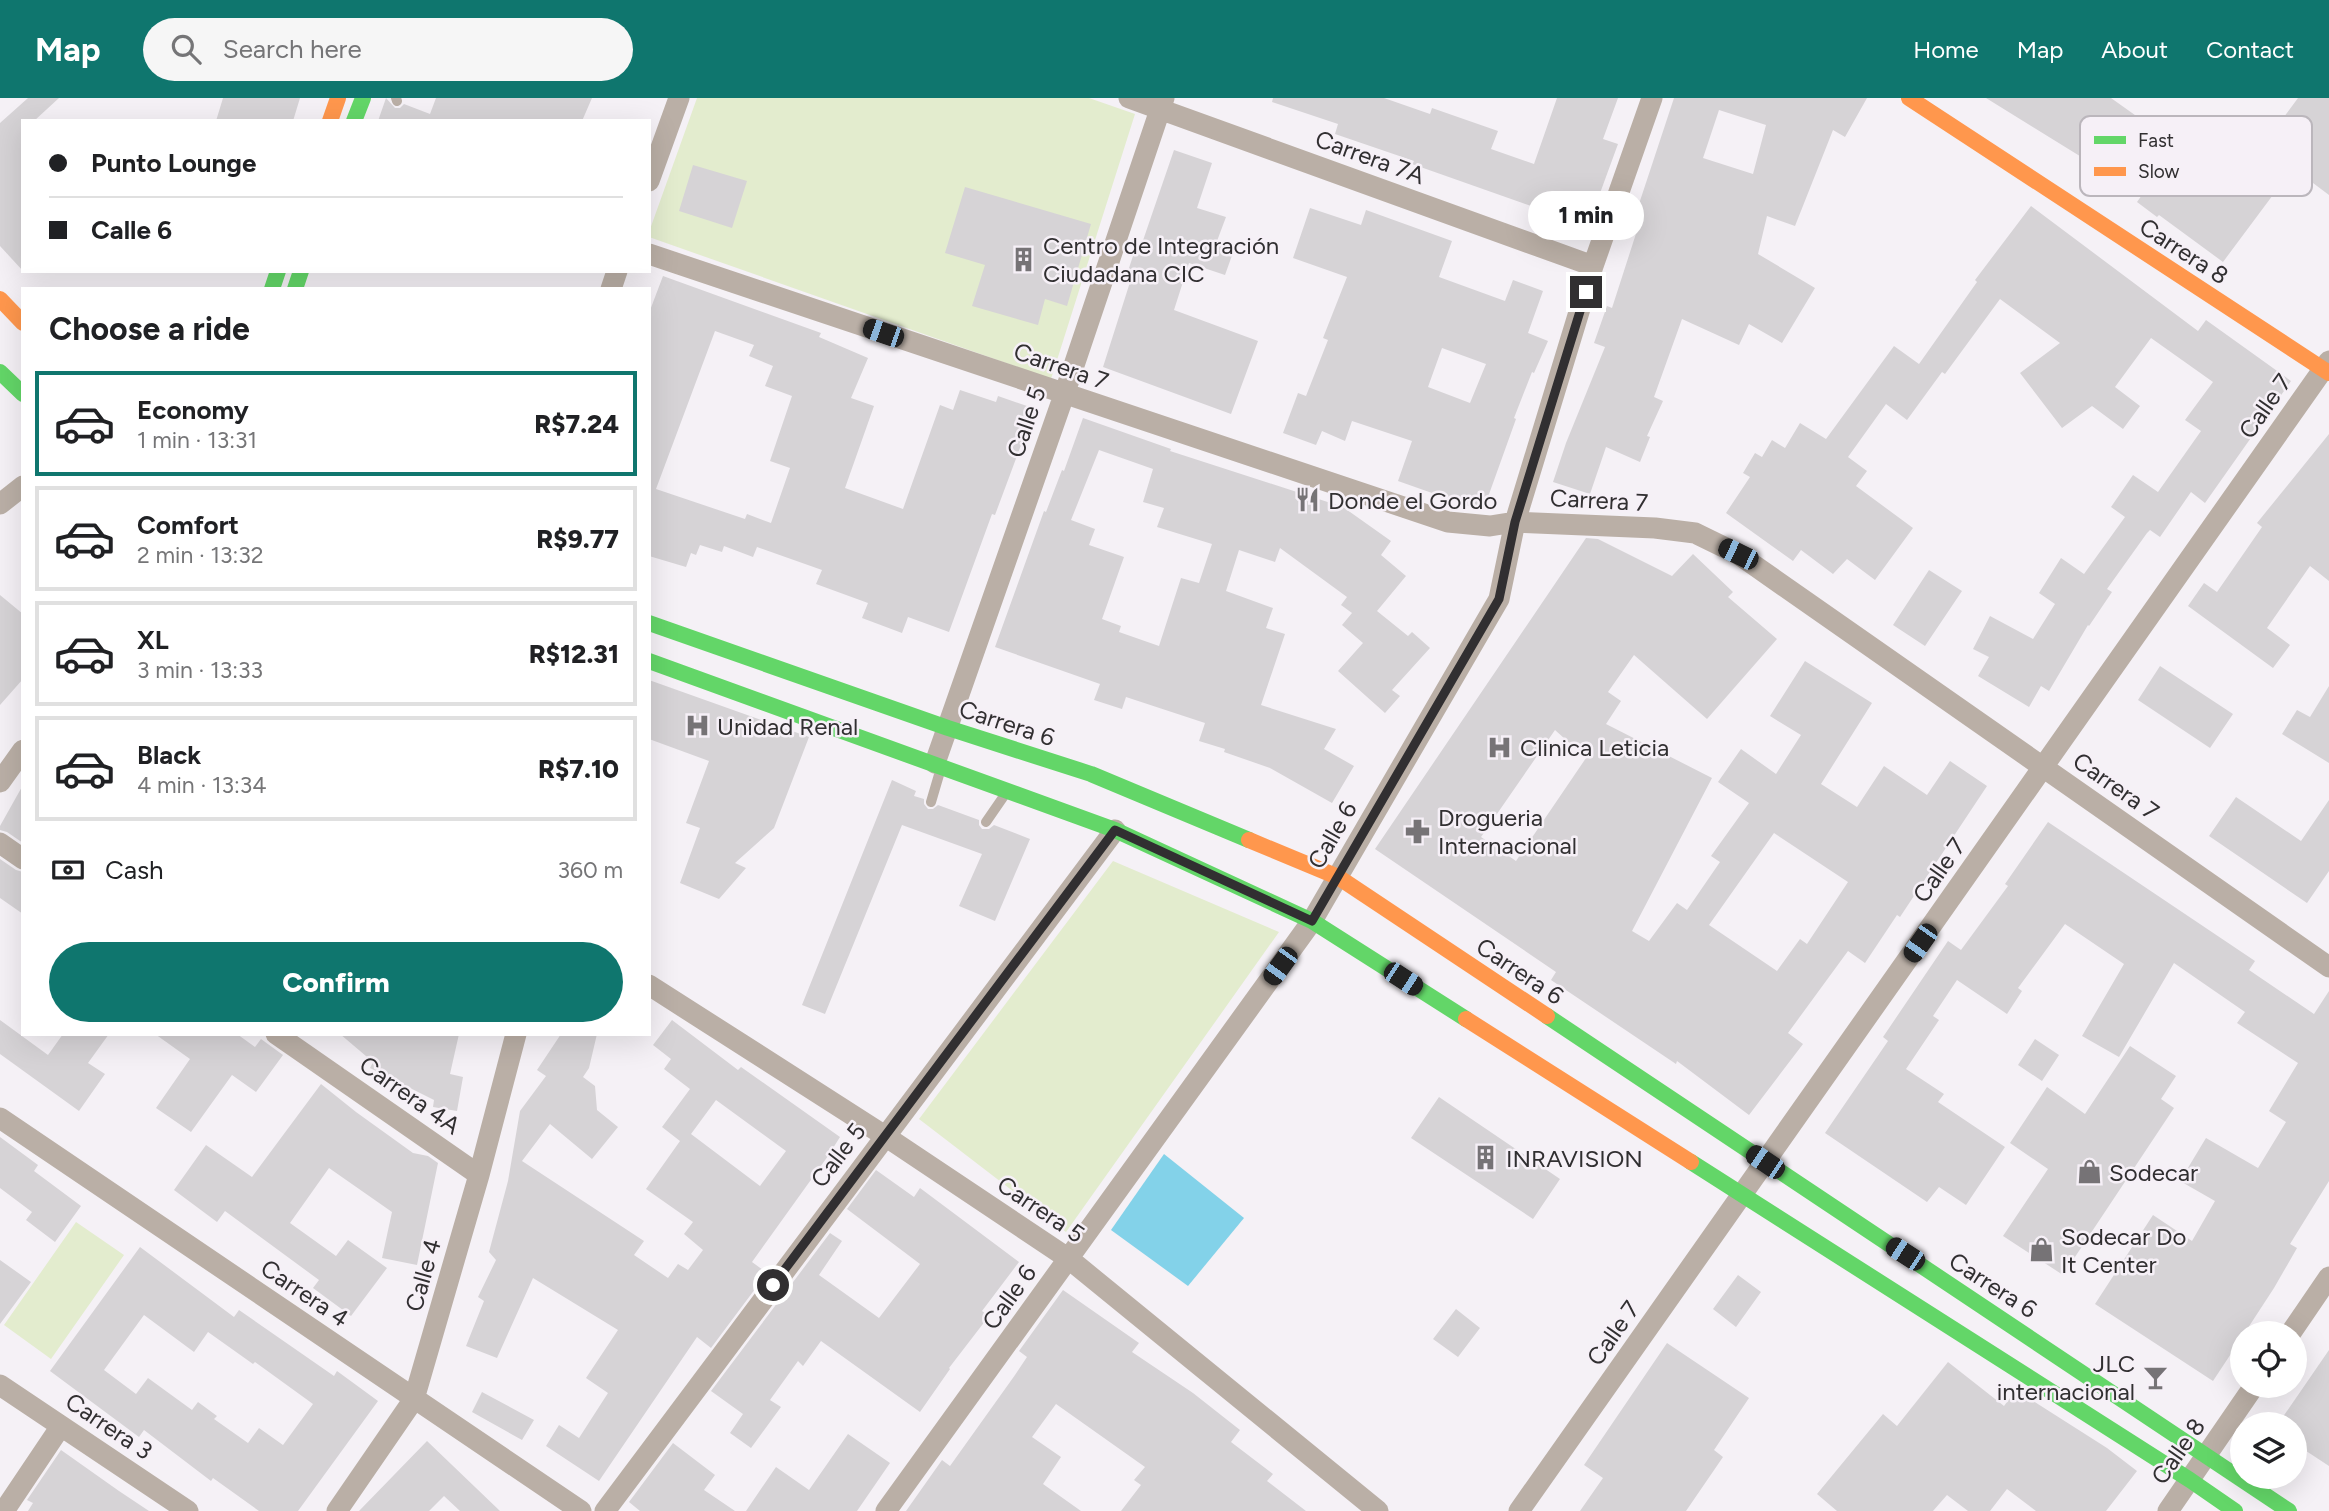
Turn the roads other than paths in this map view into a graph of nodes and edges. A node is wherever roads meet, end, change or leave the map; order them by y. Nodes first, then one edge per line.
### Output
1 (338, 98) edge
2 (363, 98) edge
3 (679, 98) edge
4 (1129, 98) edge
5 (1653, 98) edge
6 (1909, 98) edge
7 (1162, 103) edge
8 (331, 119) edge
9 (355, 119) edge
10 (651, 175) edge
11 (651, 255) edge
12 (1593, 266) junction
13 (0, 299) edge
14 (21, 321) edge
15 (2327, 368) edge
16 (0, 372) edge
17 (21, 392) edge
18 (1064, 394) junction
19 (21, 488) edge
20 (0, 505) edge
21 (1515, 522) junction
22 (651, 624) edge
23 (651, 662) edge
24 (948, 728) junction
25 (21, 753) edge
26 (939, 764) junction
27 (2043, 767) junction
28 (0, 782) edge
29 (1008, 790) junction
30 (931, 802) dead end
31 (986, 822) dead end
32 (1115, 830) junction
33 (0, 843) edge
34 (21, 858) edge
35 (1338, 877) junction
36 (1312, 921) junction
37 (2329, 967) edge
38 (651, 986) edge
39 (279, 1036) edge
40 (515, 1036) edge
41 (0, 1118) edge
42 (885, 1136) junction
43 (1765, 1162) junction
44 (479, 1175) junction
45 (1743, 1195) junction
46 (1069, 1259) junction
47 (2329, 1277) edge
48 (2299, 1321) edge
49 (0, 1385) edge
50 (2246, 1398) edge
51 (414, 1399) junction
52 (61, 1426) junction
53 (2208, 1455) junction
54 (2190, 1480) junction
55 (4, 1511) edge
56 (188, 1511) edge
57 (337, 1511) edge
58 (580, 1511) edge
59 (605, 1511) edge
60 (886, 1511) edge
61 (1378, 1511) edge
62 (1519, 1511) edge
63 (2168, 1511) edge
64 (2235, 1511) edge
65 (2289, 1511) edge

1 - 8 main road
2 - 9 main road
3 - 10 street
4 - 7 street, Carrera 7A
5 - 12 street, Calle 6
6 - 15 main road, Carrera 8
7 - 12 street, Carrera 7A
7 - 18 street, Calle 5
11 - 18 street, Carrera 7
12 - 21 street, Calle 6
13 - 14 main road
15 - 27 street, Calle 7
16 - 17 main road
18 - 21 street, Carrera 7
18 - 24 street, Calle 5
19 - 20 street
21 - 27 street, Carrera 7
21 - 35 street, Calle 6
22 - 24 main road, Carrera 6
23 - 26 main road
24 - 26 street, Calle 5
24 - 35 main road, Carrera 6
25 - 28 street
26 - 29 main road
26 - 30 lane
27 - 37 street, Carrera 7
27 - 43 street, Calle 7
29 - 31 lane
29 - 32 main road
32 - 36 main road
32 - 42 street, Calle 5
33 - 34 street
35 - 36 street, Calle 6
35 - 43 main road, Carrera 6
36 - 45 main road
36 - 46 street, Calle 6
38 - 42 street, Carrera 5
39 - 44 street, Carrera 4A
40 - 44 street, Calle 4
41 - 51 street, Carrera 4
42 - 46 street, Carrera 5
42 - 59 street, Calle 5
43 - 45 street, Calle 7
43 - 53 main road, Carrera 6
44 - 51 street, Calle 4
45 - 54 main road
45 - 62 street, Calle 7
46 - 60 street, Calle 6
46 - 61 street, Carrera 5
47 - 48 street
49 - 52 street, Carrera 3
50 - 53 street, Calle 8
51 - 57 street, Calle 4
51 - 58 street, Carrera 4
52 - 55 street
52 - 56 street, Carrera 3
53 - 54 street, Calle 8
53 - 65 main road, Carrera 6
54 - 63 street, Calle 8
54 - 64 main road

